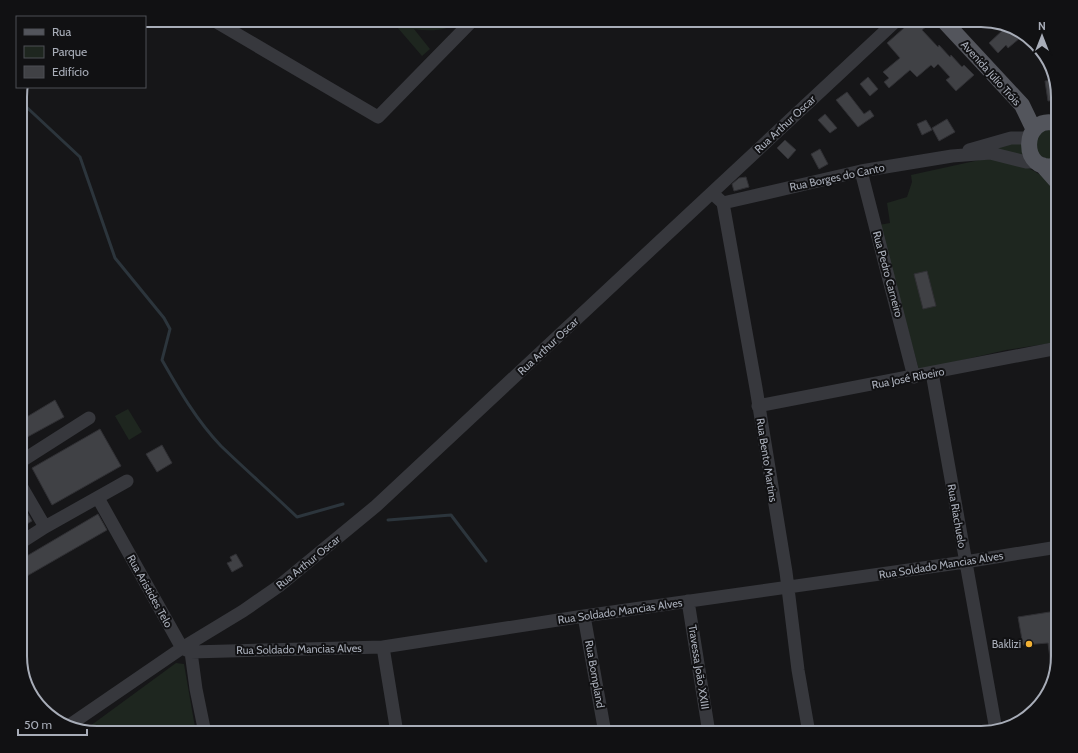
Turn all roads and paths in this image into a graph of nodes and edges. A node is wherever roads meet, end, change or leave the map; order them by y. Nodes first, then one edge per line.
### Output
1 (225, 27) edge
2 (466, 27) edge
3 (890, 27) edge
4 (950, 27) edge
5 (1051, 124) edge
6 (1032, 134) junction
7 (952, 156) junction
8 (1039, 163) junction
9 (1051, 166) edge
10 (861, 171) junction
11 (1051, 176) edge
12 (712, 193) junction
13 (723, 203) junction
14 (1051, 349) edge
15 (932, 373) junction
16 (914, 377) junction
17 (758, 406) junction
18 (89, 418) dead end
19 (27, 458) edge
20 (127, 481) dead end
21 (27, 496) edge
22 (98, 498) junction
23 (45, 527) junction
24 (27, 539) edge
25 (1051, 548) edge
26 (965, 562) junction
27 (788, 588) junction
28 (688, 601) junction
29 (584, 616) junction
30 (383, 647) junction
31 (186, 650) junction
32 (74, 722) edge
33 (995, 724) edge
34 (204, 726) edge
35 (396, 726) edge
36 (604, 726) edge
37 (708, 726) edge
38 (808, 726) edge

1 - 2 street
3 - 12 street, Rua Arthur Oscar
4 - 6 main road, Avenida Júlio Tróis
5 - 6 main road
6 - 7 street, Rua Borges do Canto
6 - 8 main road, Avenida Júlio Tróis
7 - 8 street, Rua Borges do Canto
7 - 10 street, Rua Borges do Canto
8 - 9 main road
8 - 11 main road, Avenida Júlio Tróis
10 - 13 street, Rua Borges do Canto
10 - 16 street, Rua Pedro Carneiro
12 - 13 street
12 - 31 street, Rua Arthur Oscar
13 - 17 street, Rua Bento Martins
14 - 15 street, Rua José Ribeiro
15 - 16 street, Rua José Ribeiro
15 - 26 street, Rua Riachuelo
16 - 17 street, Rua José Ribeiro
17 - 27 street, Rua Bento Martins
18 - 19 street
20 - 22 street
21 - 23 street
22 - 23 street
22 - 31 street, Rua Aristides Telo
23 - 24 street
25 - 26 street, Rua Soldado Mancias Alves
26 - 27 street, Rua Soldado Mancias Alves
26 - 33 street, Rua Riachuelo
27 - 28 street, Rua Soldado Mancias Alves
27 - 38 street, Rua Bento Martins
28 - 29 street, Rua Soldado Mancias Alves
28 - 37 street, Travessa João XXIII
29 - 30 street, Rua Soldado Mancias Alves
29 - 36 street, Rua Bompland
30 - 31 street, Rua Soldado Mancias Alves
30 - 35 street
31 - 32 street, Rua Arthur Oscar
31 - 34 street

